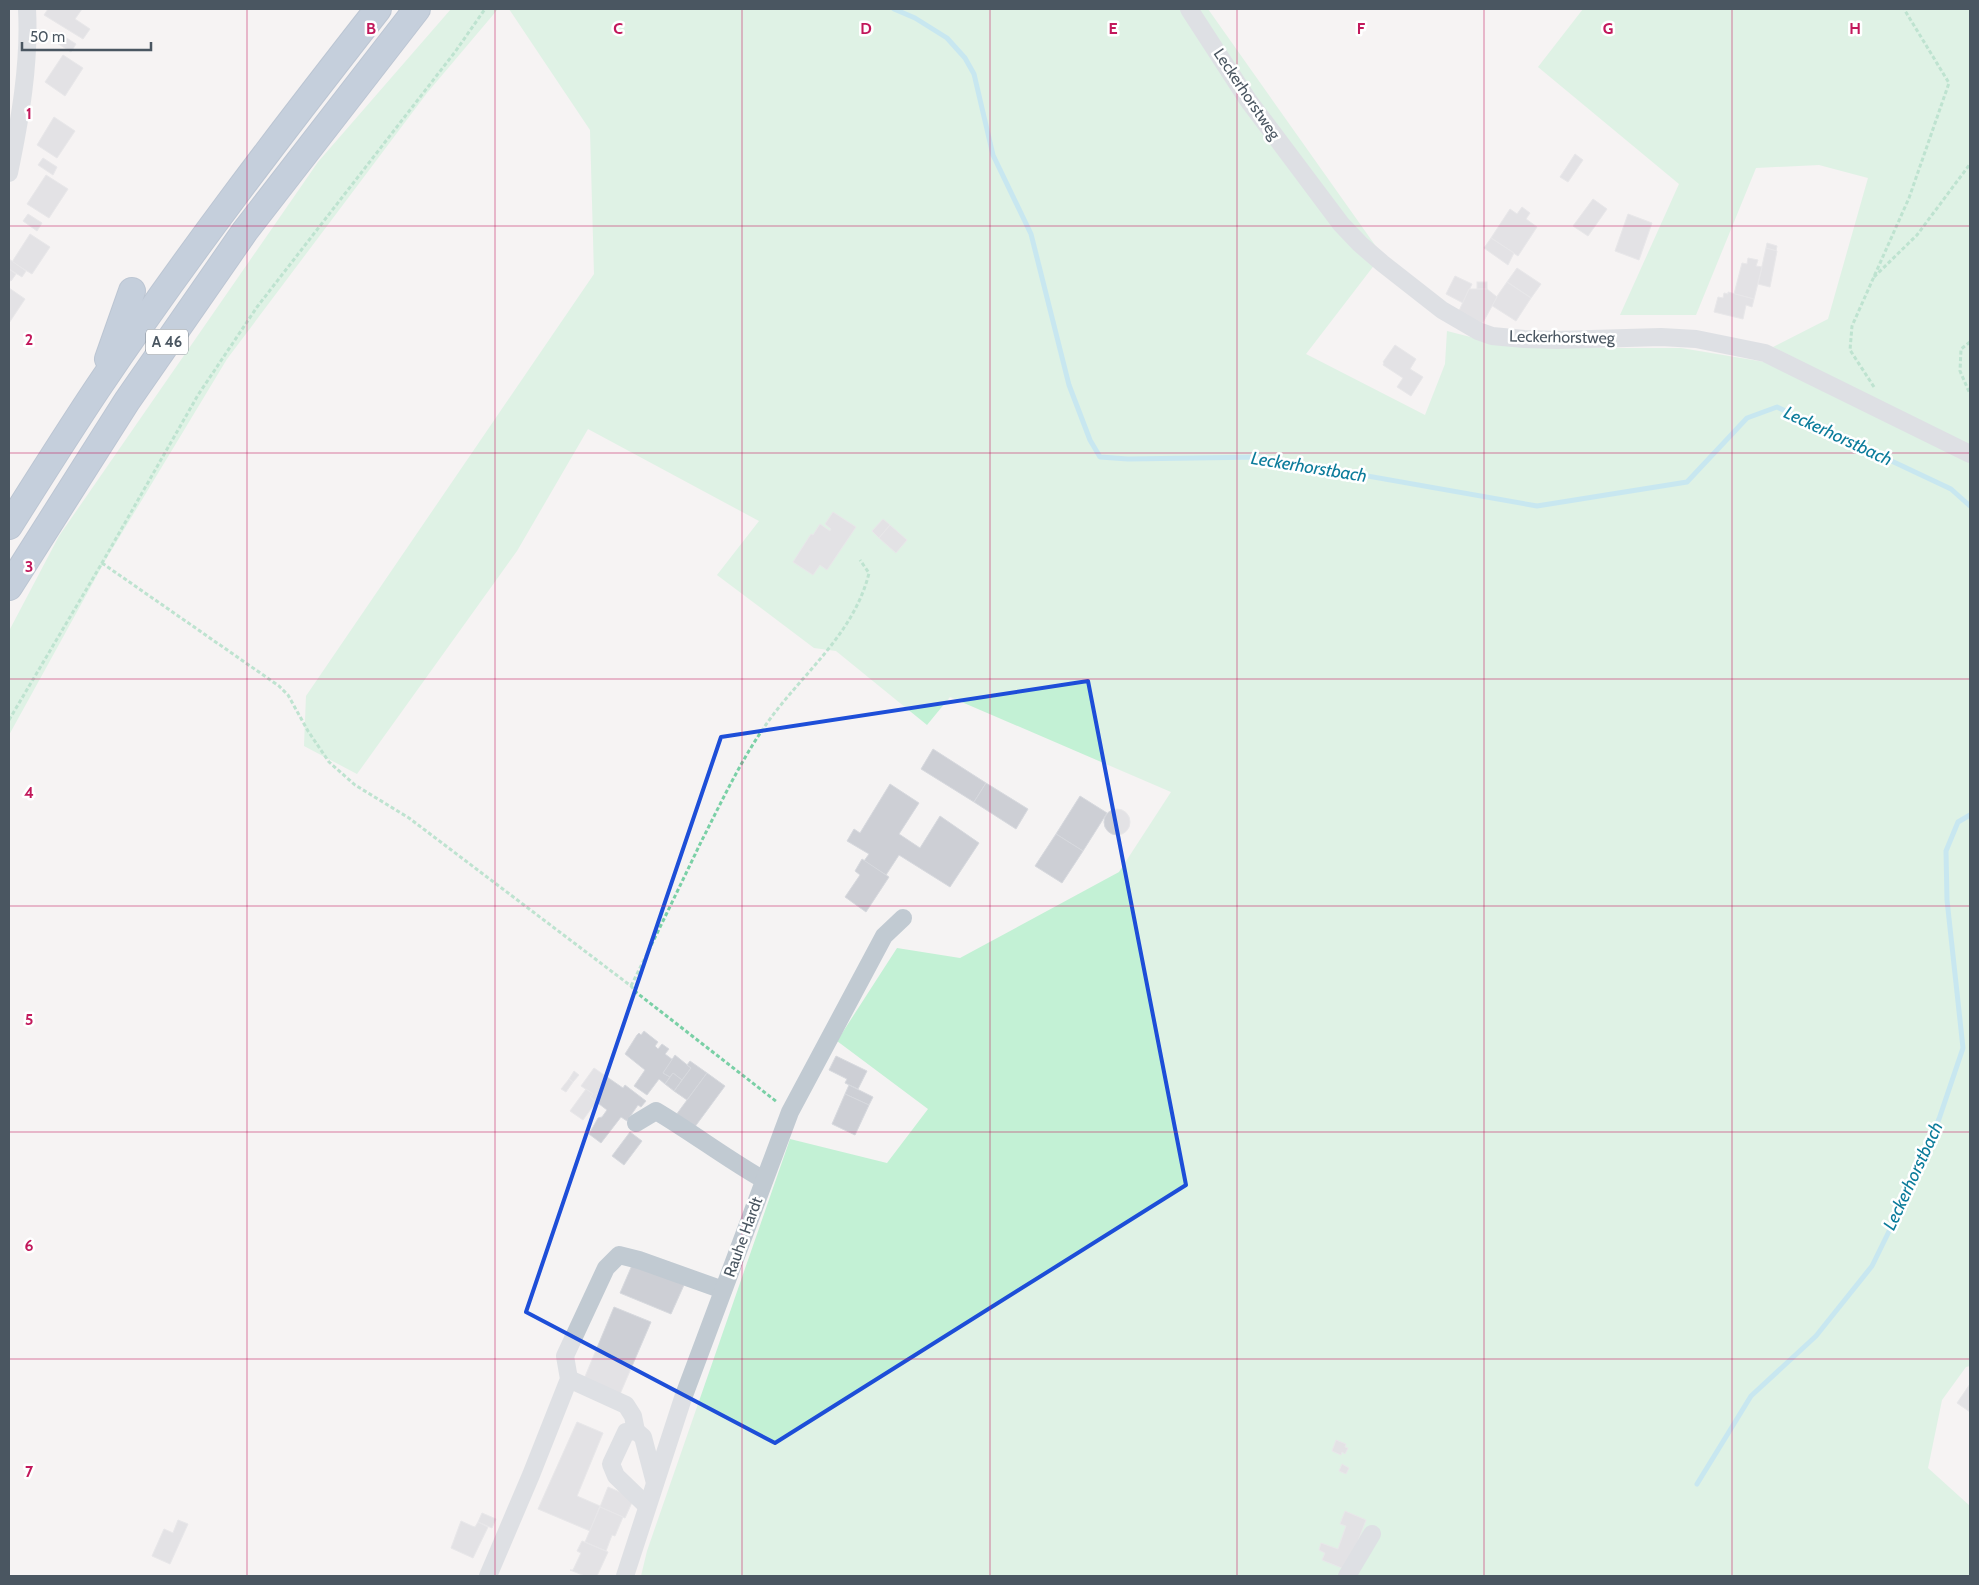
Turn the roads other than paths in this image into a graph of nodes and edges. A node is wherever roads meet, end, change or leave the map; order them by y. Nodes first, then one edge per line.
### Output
1 (27, 9) edge
2 (378, 9) edge
3 (417, 9) edge
4 (1189, 9) edge
5 (9, 173) edge
6 (132, 291) dead end
7 (98, 389) junction
8 (1970, 454) edge
9 (9, 526) edge
10 (9, 587) edge
11 (904, 918) dead end
12 (636, 1124) dead end
13 (764, 1180) junction
14 (724, 1290) junction
15 (569, 1379) junction
16 (636, 1431) junction
17 (655, 1483) junction
18 (648, 1506) junction
19 (1372, 1534) dead end
20 (488, 1576) edge
21 (625, 1576) edge
22 (1347, 1576) edge

1 - 5 street
2 - 7 highway, A 46
3 - 10 highway, A 46
4 - 8 street, Leckerhorstweg
6 - 7 highway
7 - 9 highway, A 46
11 - 13 street, Rauhe Hardt
12 - 13 street
13 - 14 street, Rauhe Hardt
14 - 15 street
14 - 17 street, Rauhe Hardt
15 - 16 street
15 - 20 street
16 - 17 street
16 - 18 street
17 - 18 street, Rauhe Hardt
18 - 21 street, Rauhe Hardt
19 - 22 street

